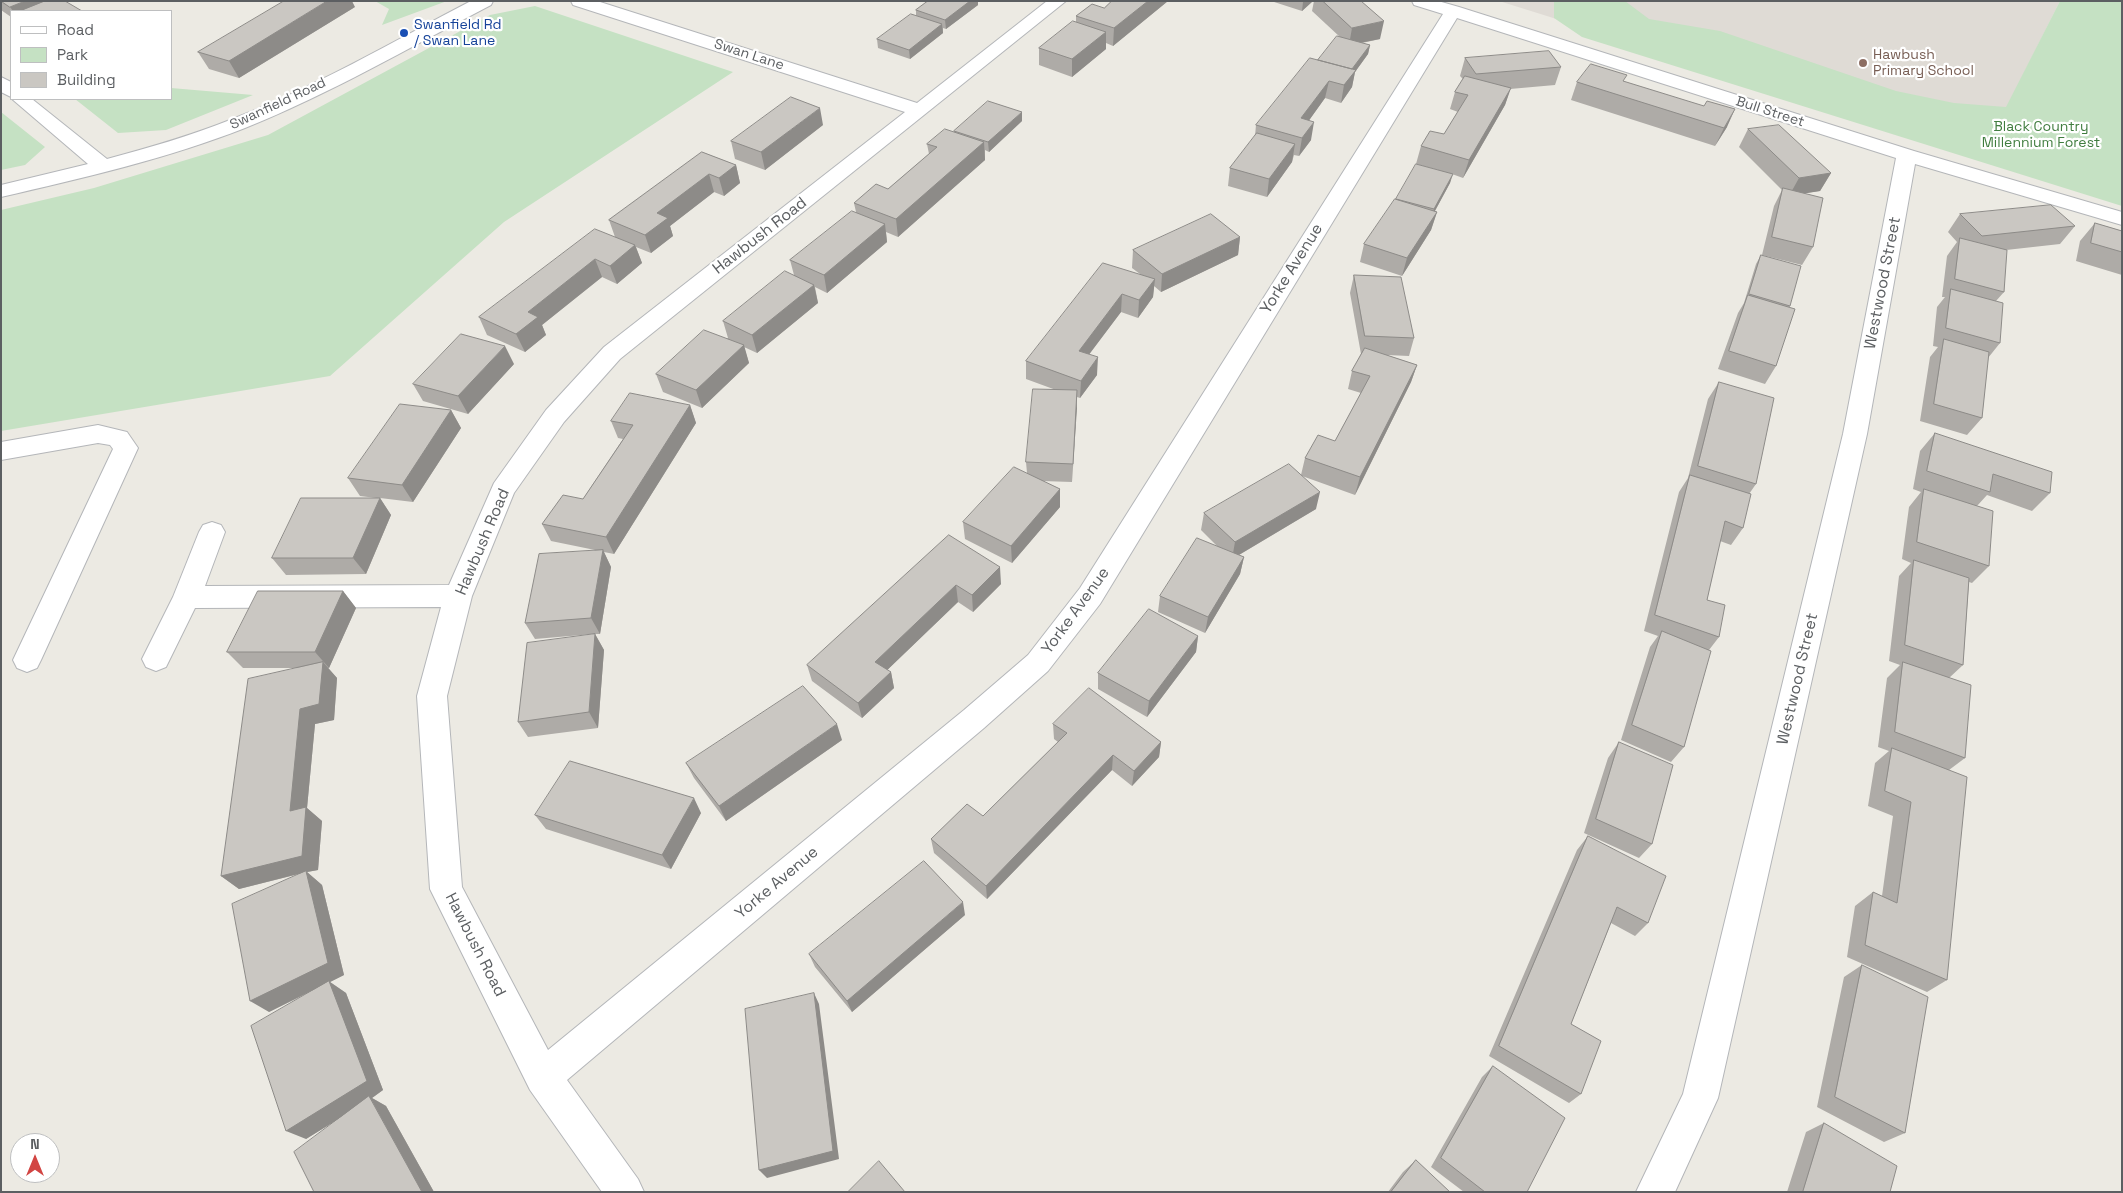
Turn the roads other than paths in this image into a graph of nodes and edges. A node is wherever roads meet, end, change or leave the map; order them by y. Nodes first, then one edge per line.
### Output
1 (485, 1) edge
2 (579, 1) edge
3 (1058, 1) edge
4 (1420, 1) edge
5 (1453, 11) junction
6 (22, 100) edge
7 (920, 110) junction
8 (1907, 155) junction
9 (103, 166) junction
10 (1, 191) edge
11 (2122, 219) edge
12 (1, 451) edge
13 (212, 532) dead end
14 (458, 596) junction
15 (187, 597) junction
16 (156, 659) dead end
17 (27, 660) dead end
18 (543, 1077) junction
19 (625, 1192) edge
20 (1655, 1192) edge

1 - 9 street, Swanfield Road
2 - 7 street, Swan Lane
3 - 7 street, Hawbush Road
4 - 5 street, Bull Street
5 - 8 street, Bull Street
5 - 18 street, Yorke Avenue
6 - 9 street
7 - 14 street, Hawbush Road
8 - 11 street, Bull Street
8 - 20 street, Westwood Street
9 - 10 street, Swanfield Road
12 - 17 street
13 - 15 street
14 - 15 street
14 - 18 street, Hawbush Road
15 - 16 street
18 - 19 street, Hawbush Road

